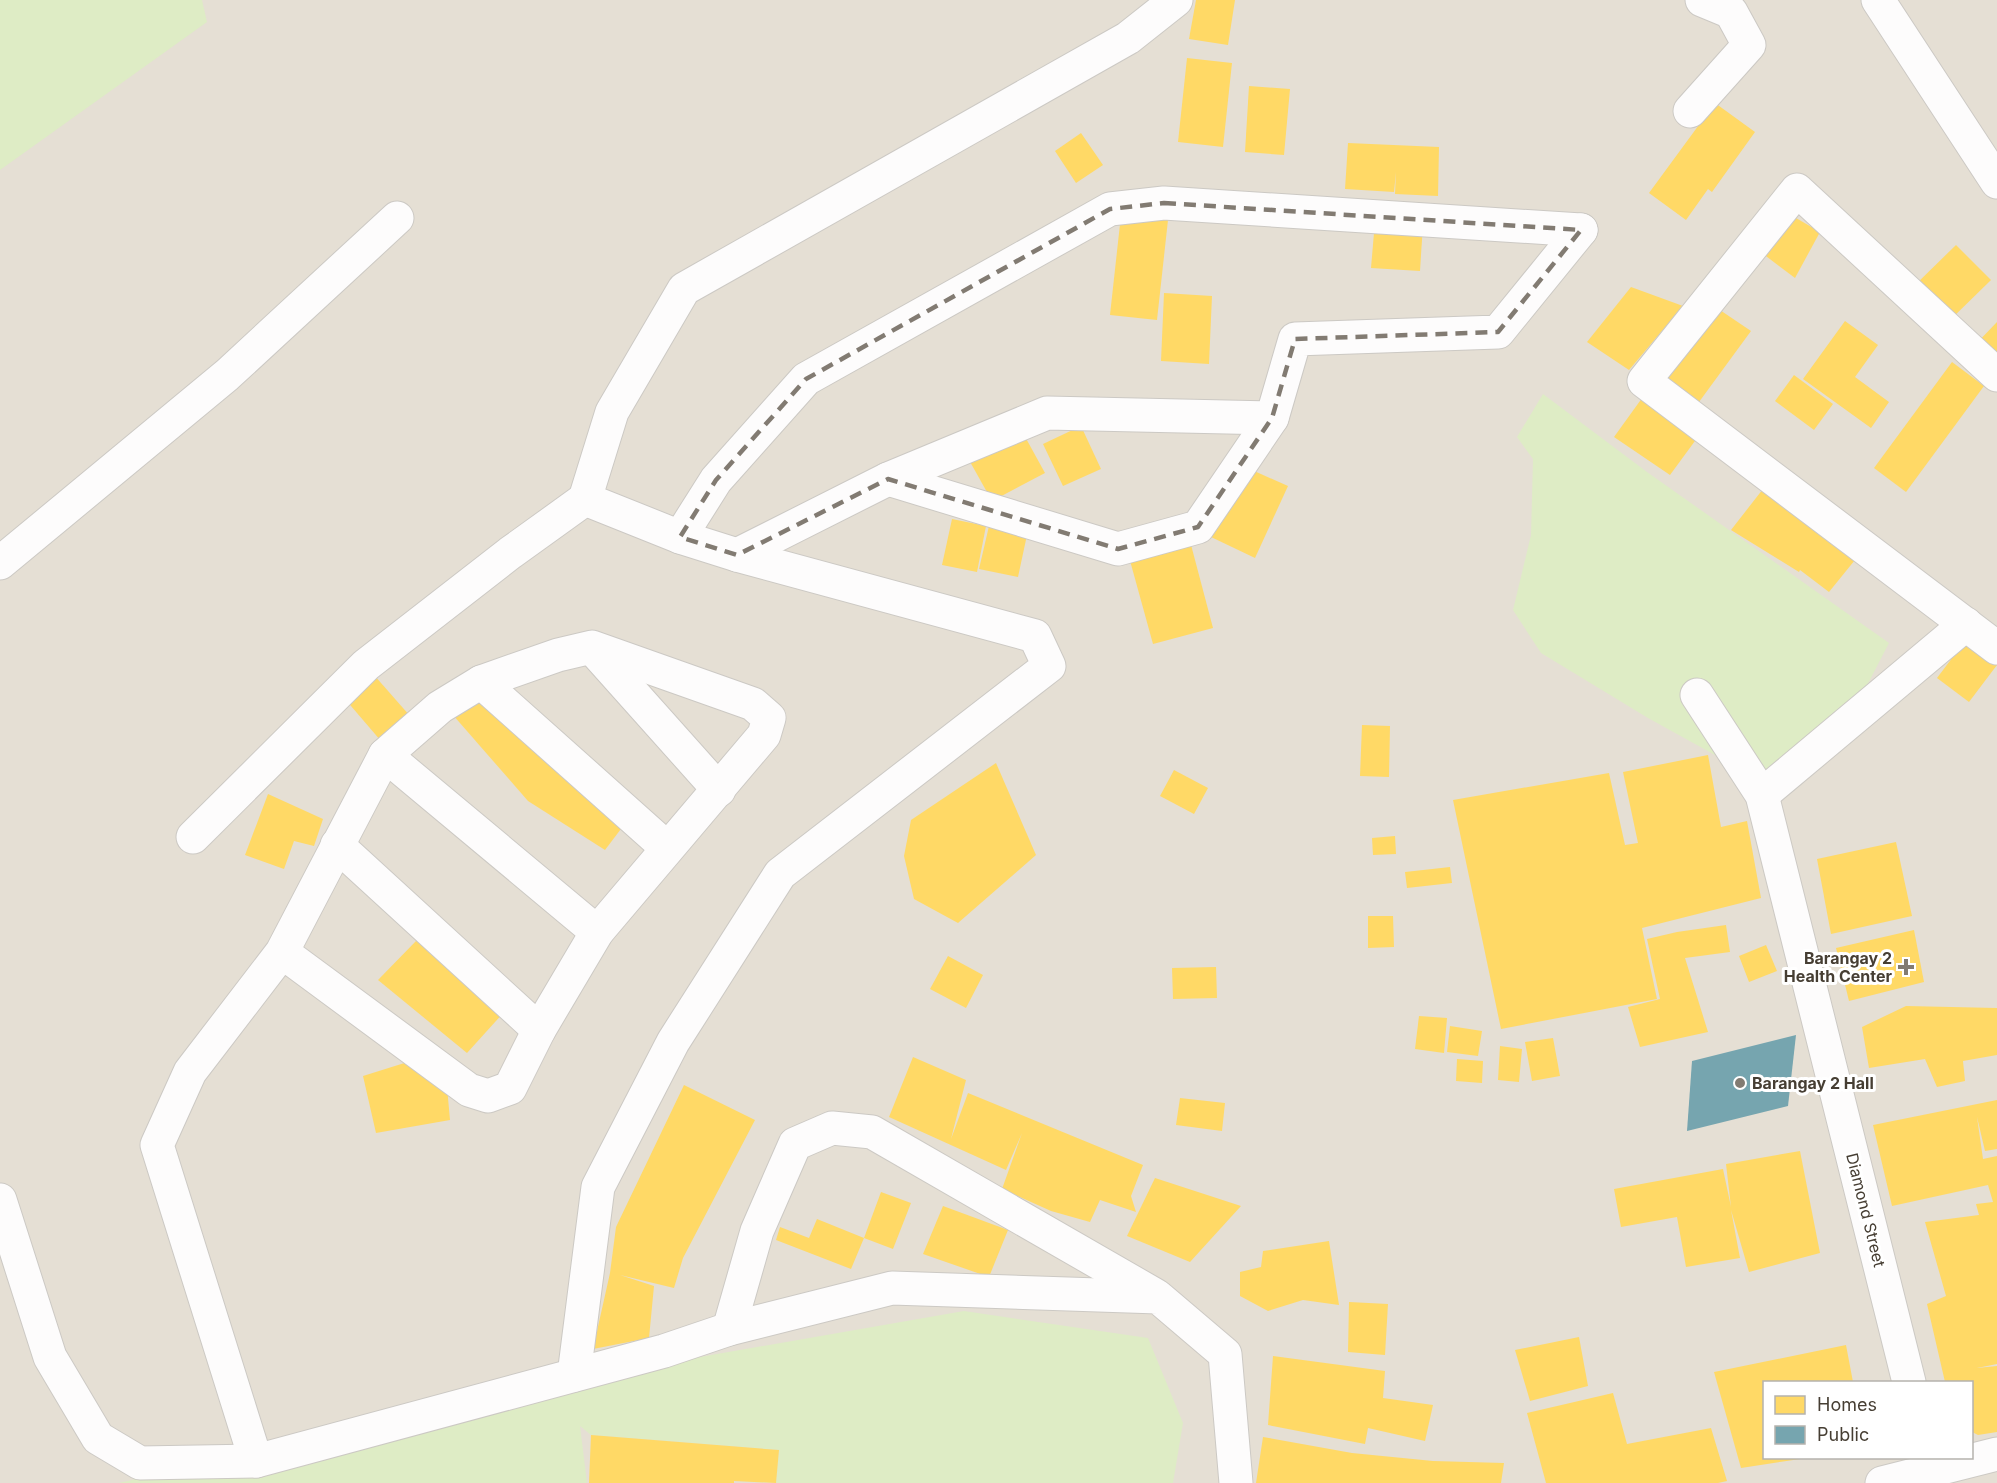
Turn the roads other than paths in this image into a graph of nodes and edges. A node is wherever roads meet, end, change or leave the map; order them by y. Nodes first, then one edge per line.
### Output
1 (1176, 0) edge
2 (1702, 0) edge
3 (1878, 0) edge
4 (1690, 111) dead end
5 (1997, 182) edge
6 (397, 218) dead end
7 (1997, 375) edge
8 (1272, 418) junction
9 (888, 479) junction
10 (585, 500) junction
11 (680, 537) junction
12 (737, 555) junction
13 (0, 563) edge
14 (1966, 624) junction
15 (592, 647) junction
16 (1997, 648) edge
17 (481, 682) junction
18 (1697, 695) dead end
19 (385, 755) junction
20 (719, 790) junction
21 (1762, 795) junction
22 (193, 837) dead end
23 (337, 845) junction
24 (667, 848) junction
25 (597, 932) junction
26 (282, 952) junction
27 (539, 1030) junction
28 (0, 1200) edge
29 (1158, 1297) junction
30 (729, 1329) junction
31 (574, 1375) junction
32 (1908, 1381) edge
33 (1997, 1454) edge
34 (256, 1461) junction
35 (1931, 1471) edge
36 (1236, 1483) edge
37 (1882, 1483) edge

1 - 10 street
2 - 4 street
3 - 5 street
6 - 13 street
7 - 14 street
8 - 9 street
8 - 9 street
8 - 11 street
9 - 12 street
10 - 11 street
10 - 22 street
11 - 12 street
12 - 31 street
14 - 16 street
14 - 21 street
15 - 17 street
15 - 20 street
15 - 20 street
17 - 19 street
17 - 24 street
18 - 21 street, Diamond Street
19 - 23 street
19 - 25 street
20 - 24 street
21 - 32 street, Diamond Street
23 - 26 street
23 - 27 street
24 - 25 street
25 - 27 street
26 - 27 street
26 - 34 street
28 - 34 street
29 - 30 street
29 - 30 street
29 - 36 street
30 - 31 street
31 - 34 street
33 - 35 street
35 - 37 street

